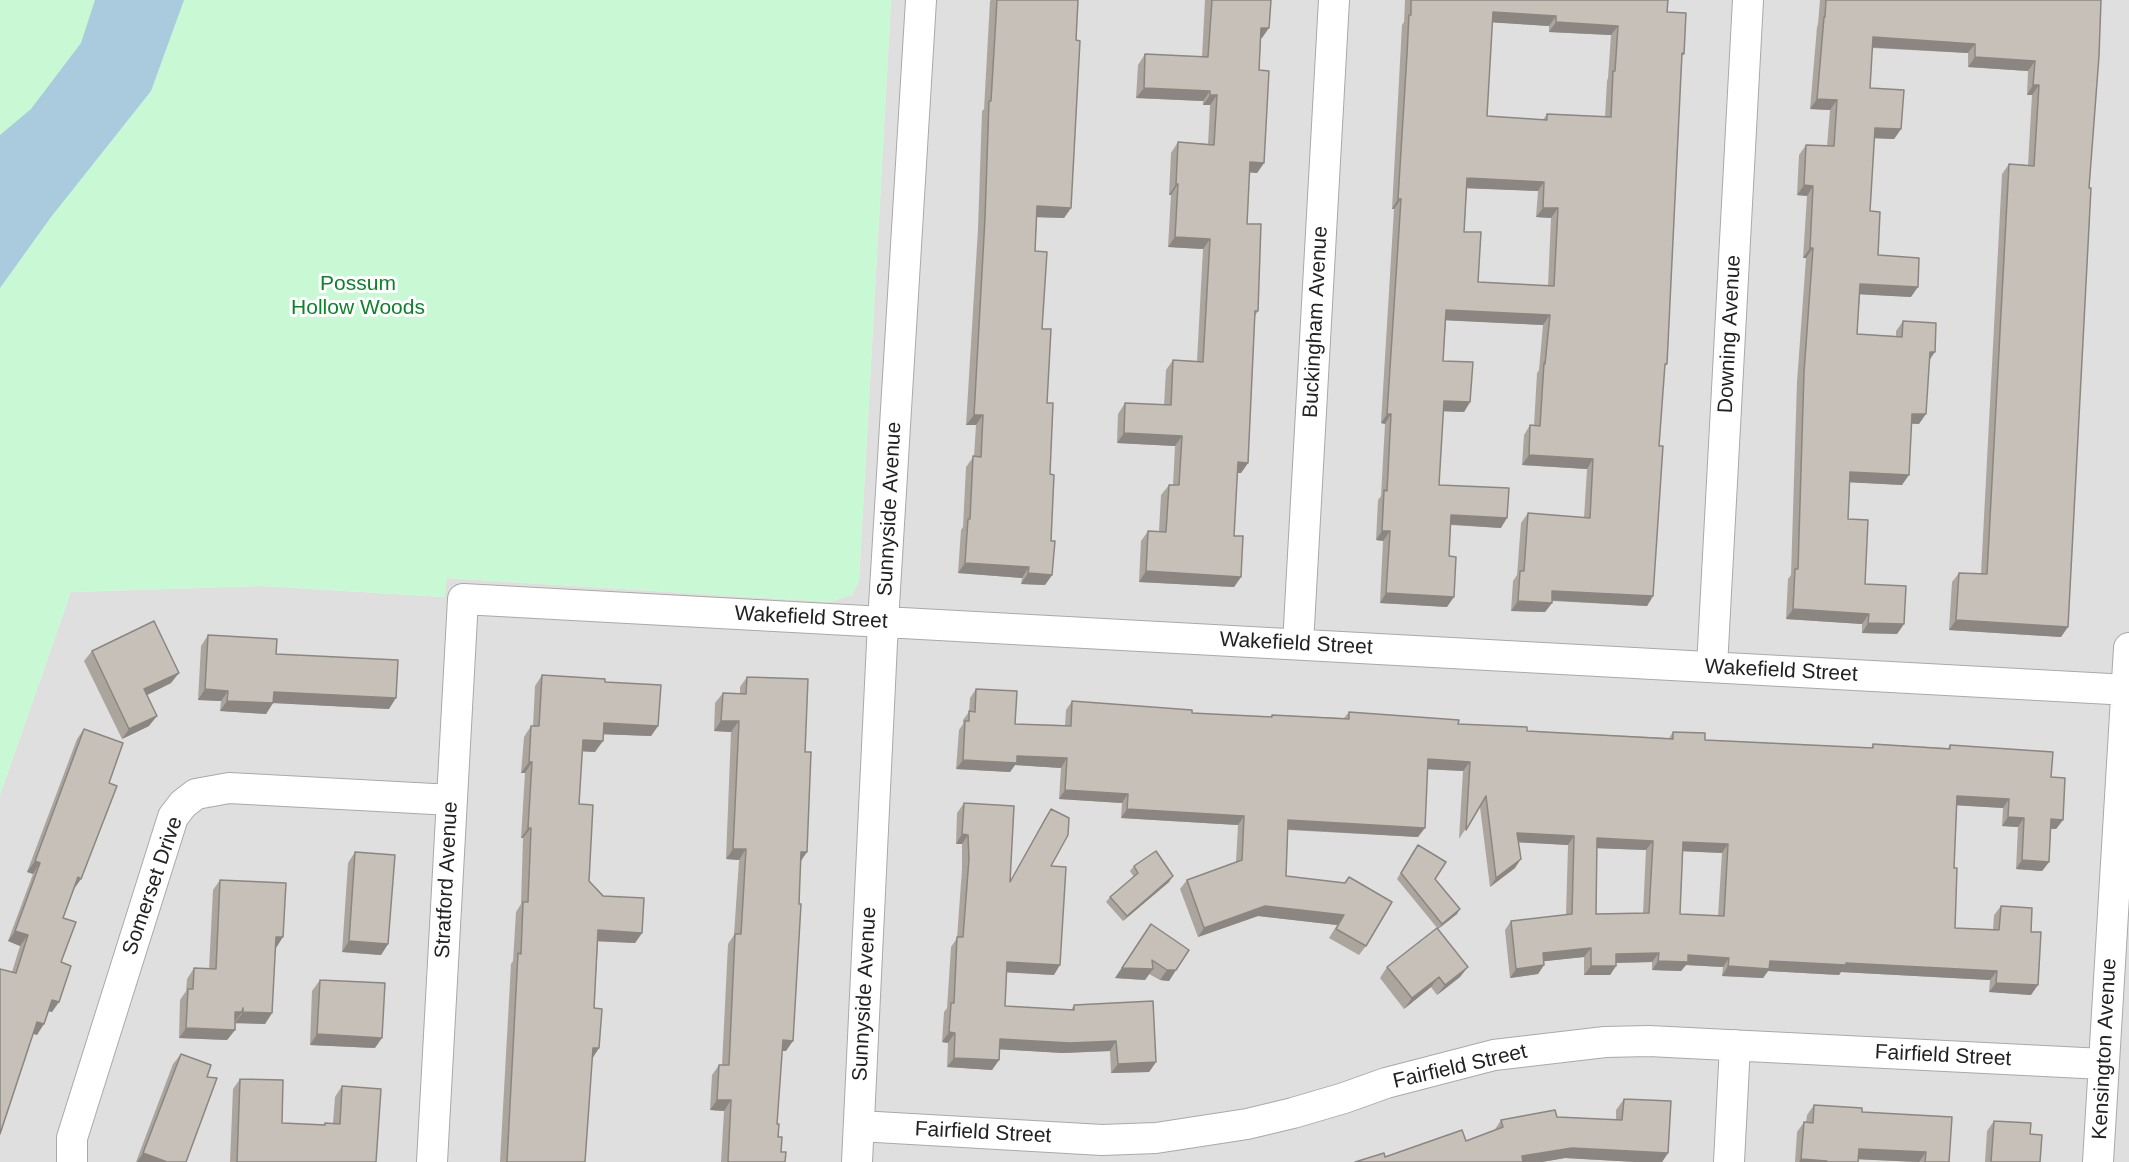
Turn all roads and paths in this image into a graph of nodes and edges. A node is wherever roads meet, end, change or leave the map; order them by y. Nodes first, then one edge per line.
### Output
1 (921, 0) edge
2 (1334, 0) edge
3 (1748, 0) edge
4 (463, 598) joint
5 (883, 622) junction
6 (1298, 644) junction
7 (2129, 648) edge
8 (1713, 667) junction
9 (2128, 690) edge
10 (452, 800) junction
11 (1735, 1045) junction
12 (2103, 1064) junction
13 (859, 1126) junction
14 (72, 1162) edge
15 (432, 1162) edge
16 (857, 1162) edge
17 (1729, 1162) edge
18 (2098, 1162) edge

1 - 5 street, Sunnyside Avenue
2 - 6 street, Buckingham Avenue
3 - 8 street, Downing Avenue
4 - 5 street, Wakefield Street
4 - 10 street, Stratford Avenue
5 - 6 street, Wakefield Street
5 - 13 street, Sunnyside Avenue
6 - 8 street, Wakefield Street
7 - 9 street, Kensington Avenue
8 - 9 street, Wakefield Street
9 - 12 street, Kensington Avenue
10 - 14 street, Somerset Drive
10 - 15 street, Stratford Avenue
11 - 12 street, Fairfield Street
11 - 13 street, Fairfield Street
11 - 17 street
12 - 18 street, Kensington Avenue
13 - 16 street, Sunnyside Avenue

